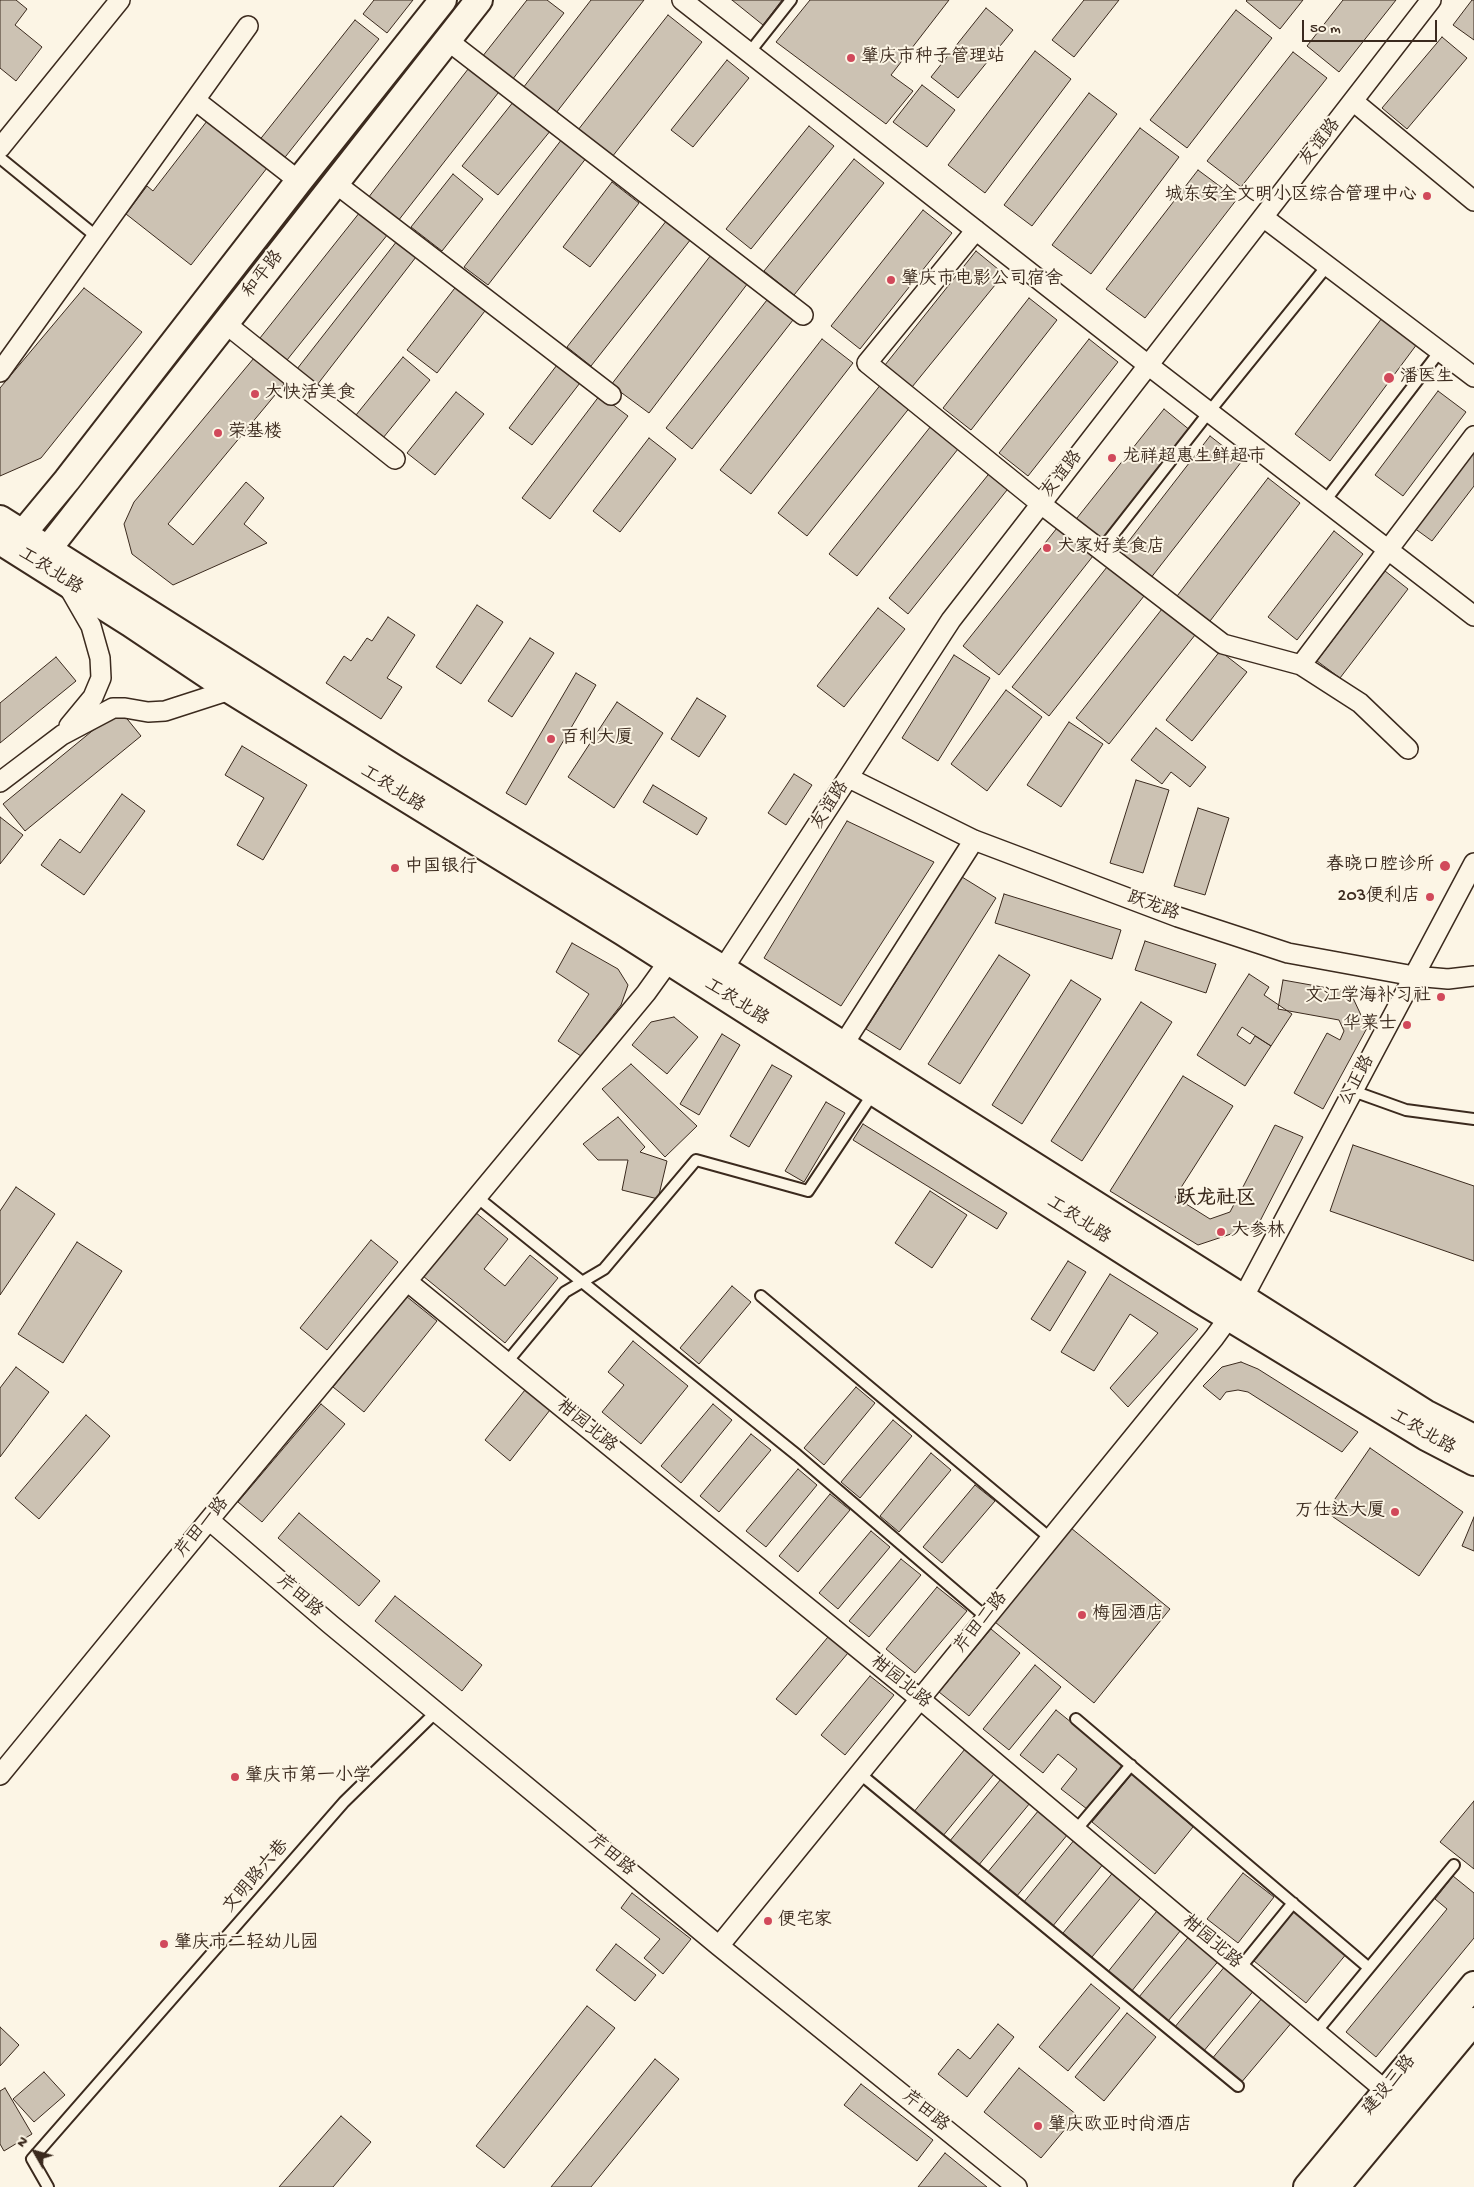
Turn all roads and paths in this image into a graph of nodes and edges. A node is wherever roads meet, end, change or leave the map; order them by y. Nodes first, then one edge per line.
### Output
1 (120, 0) edge
2 (443, 0) edge
3 (478, 0) edge
4 (682, 0) edge
5 (791, 0) edge
6 (1431, 0) edge
7 (248, 26) dead end
8 (447, 40) junction
9 (749, 53) junction
10 (195, 100) junction
11 (1353, 101) junction
12 (0, 148) edge
13 (0, 158) edge
14 (299, 181) junction
15 (335, 183) junction
16 (1474, 201) edge
17 (1263, 217) junction
18 (976, 230) junction
19 (97, 236) junction
20 (1327, 266) junction
21 (803, 315) dead end
22 (226, 324) junction
23 (1440, 351) junction
24 (1148, 365) junction
25 (0, 372) edge
26 (1474, 377) edge
27 (611, 395) dead end
28 (1209, 412) junction
29 (1474, 436) edge
30 (395, 459) dead end
31 (1325, 501) junction
32 (1041, 504) junction
33 (0, 519) edge
34 (11, 537) edge
35 (48, 549) junction
36 (1101, 550) junction
37 (1388, 550) junction
38 (66, 583) junction
39 (1474, 616) edge
40 (1301, 665) junction
41 (230, 690) junction
42 (62, 735) junction
43 (1408, 749) dead end
44 (849, 778) junction
45 (0, 782) edge
46 (974, 840) junction
47 (1474, 863) edge
48 (669, 961) junction
49 (723, 969) junction
50 (1414, 976) junction
51 (1474, 976) edge
52 (843, 1046) junction
53 (1353, 1091) junction
54 (875, 1092) junction
55 (1474, 1120) edge
56 (478, 1198) junction
57 (408, 1282) junction
58 (584, 1282) junction
59 (762, 1296) dead end
60 (1236, 1307) junction
61 (507, 1362) junction
62 (1474, 1438) edge
63 (1474, 1462) edge
64 (209, 1520) junction
65 (1050, 1538) junction
66 (986, 1617) junction
67 (920, 1698) junction
68 (436, 1712) junction
69 (1076, 1719) dead end
70 (1131, 1765) junction
71 (860, 1773) junction
72 (0, 1776) edge
73 (1076, 1830) junction
74 (1454, 1865) dead end
75 (1293, 1903) junction
76 (719, 1946) junction
77 (1240, 1968) junction
78 (1369, 1968) junction
79 (1474, 1985) edge
80 (1474, 2021) edge
81 (1316, 2032) junction
82 (1238, 2086) dead end
83 (1386, 2091) junction
84 (48, 2187) edge
85 (1018, 2187) edge
86 (1307, 2187) edge
87 (1336, 2187) edge

1 - 12 street
2 - 14 street, 和平路
3 - 8 street, 和平路
4 - 9 street
5 - 9 lane
6 - 11 street, 友谊路
7 - 10 street
8 - 15 street, 和平路
8 - 21 street
9 - 18 street
10 - 14 street
10 - 19 street
11 - 16 street
11 - 17 street, 友谊路
13 - 19 lane
14 - 34 street, 和平路
15 - 22 street, 和平路
15 - 27 street
17 - 20 street
17 - 24 street, 友谊路
18 - 24 street
18 - 32 street
19 - 25 street
20 - 23 street
20 - 28 lane
22 - 30 street
22 - 35 street, 和平路
23 - 26 street
23 - 31 lane
24 - 28 street
24 - 32 street, 友谊路
28 - 31 street
28 - 36 lane
29 - 37 street
31 - 37 street
32 - 36 street
32 - 44 street, 友谊路
33 - 34 street, 工农北路
34 - 35 street, 工农北路
34 - 38 street, 工农北路
35 - 49 street, 工农北路
36 - 40 street
37 - 39 street
37 - 40 street
38 - 41 street, 工农北路
38 - 42 street
40 - 43 street
41 - 42 street
41 - 48 street, 工农北路
42 - 45 street
44 - 46 street, 跃龙路
44 - 49 street, 友谊路
46 - 50 street, 跃龙路
46 - 52 street
47 - 50 street, 公正路
48 - 54 street, 工农北路
48 - 56 street, 芹田一路
49 - 52 street, 工农北路
50 - 51 street, 跃龙路
50 - 53 street, 公正路
52 - 60 street, 工农北路
53 - 55 lane
53 - 60 street, 公正路
54 - 58 lane
54 - 60 street, 工农北路
56 - 57 street, 芹田一路
56 - 58 lane
57 - 61 street, 柑园北路
57 - 64 street, 芹田一路
58 - 61 lane
58 - 66 lane
59 - 65 lane
60 - 62 street, 工农北路
60 - 63 street, 工农北路
60 - 65 street, 芹田二路
61 - 67 street, 柑园北路
64 - 68 street, 芹田路
64 - 72 street, 芹田一路
65 - 66 street, 芹田二路
66 - 67 street, 芹田二路
67 - 71 street, 芹田二路
67 - 73 street, 柑园北路
68 - 76 street, 芹田路
68 - 84 lane, 文明路六巷
69 - 70 lane
70 - 73 lane
70 - 75 lane
71 - 76 street, 芹田二路
71 - 82 lane
73 - 77 street, 柑园北路
74 - 78 lane
75 - 77 lane
75 - 78 lane
76 - 85 street, 芹田路
77 - 81 street, 柑园北路
78 - 81 lane
79 - 83 street, 建设三路
80 - 87 street, 建设三路
81 - 83 street, 柑园北路
83 - 86 street, 建设三路

